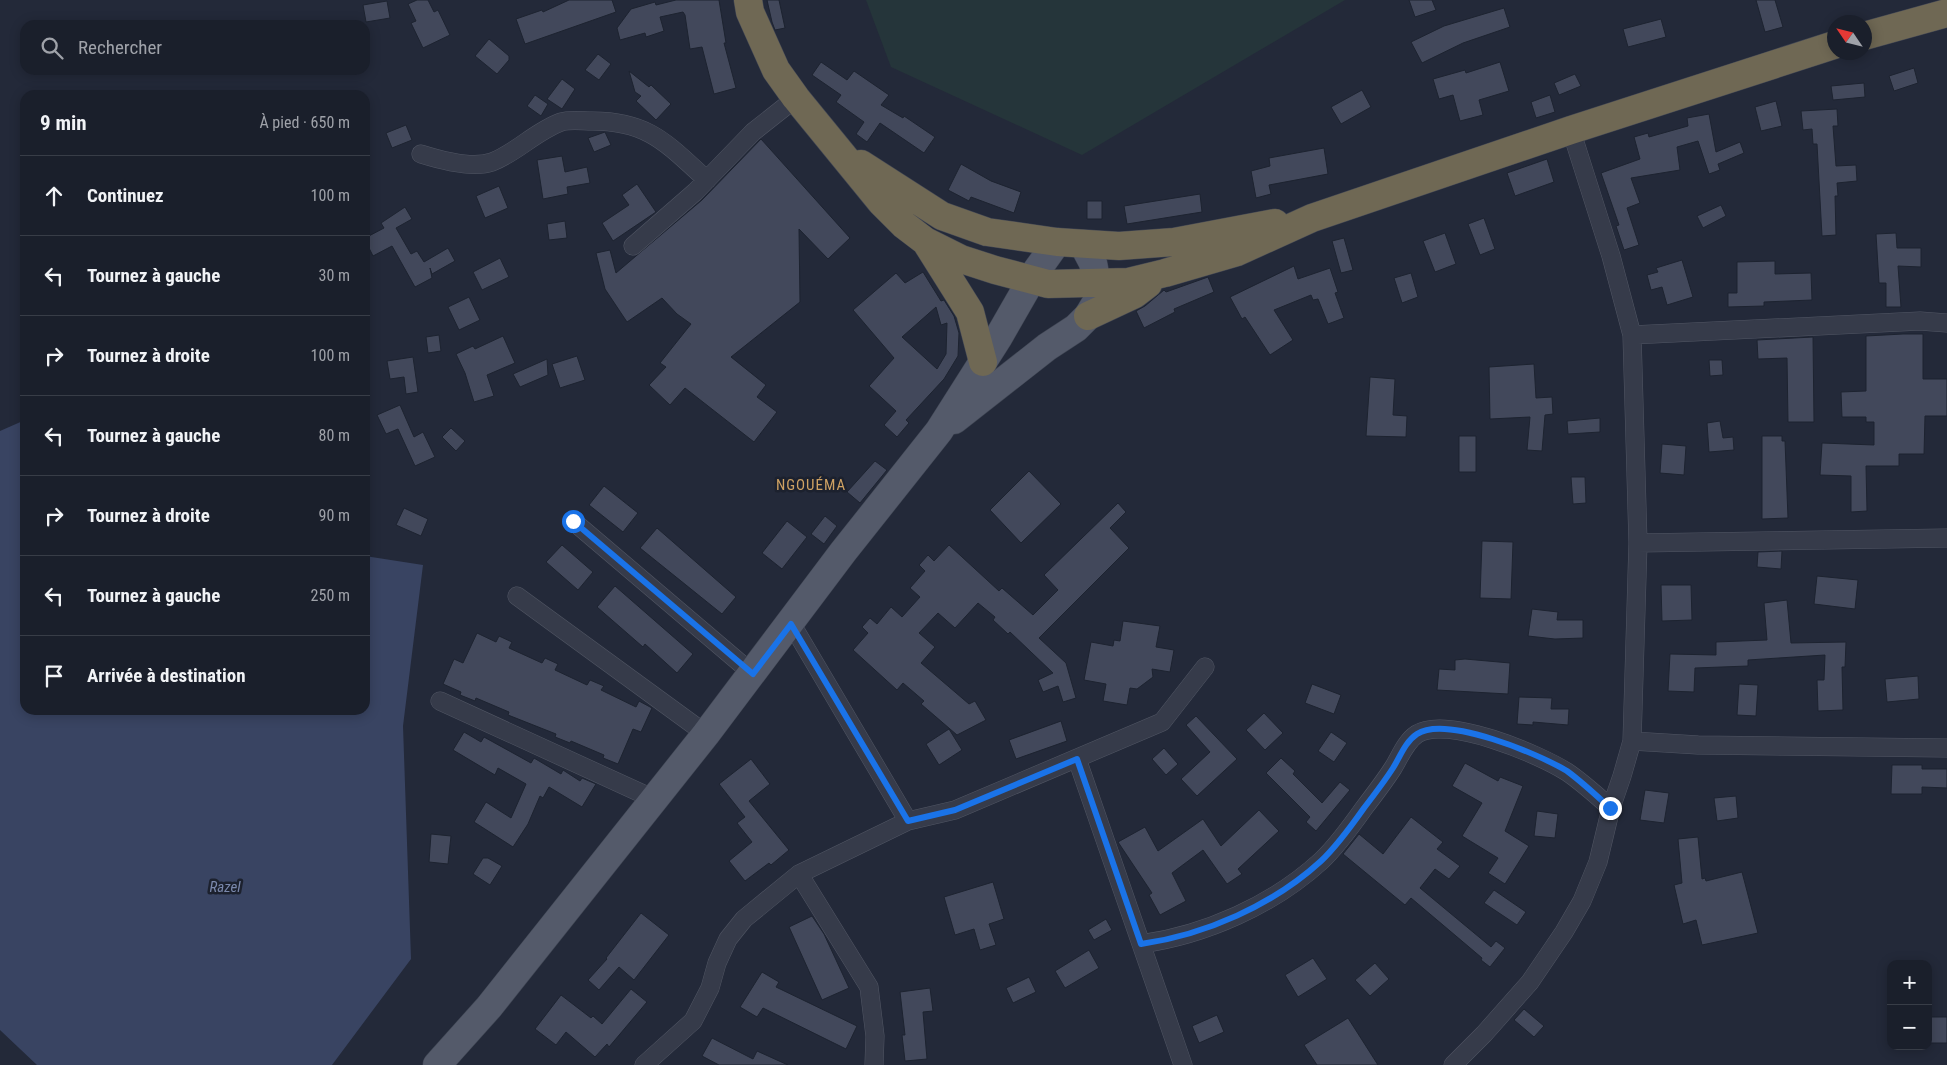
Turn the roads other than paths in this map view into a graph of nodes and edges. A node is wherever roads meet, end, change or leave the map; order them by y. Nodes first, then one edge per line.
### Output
1 (748, 0) edge
2 (1947, 13) edge
3 (1872, 34) edge
4 (1827, 47) edge
5 (796, 98) junction
6 (1571, 130) junction
7 (839, 149) junction
8 (421, 154) dead end
9 (707, 180) junction
10 (1312, 218) junction
11 (925, 241) junction
12 (1070, 243) junction
13 (633, 246) dead end
14 (1165, 273) junction
15 (1031, 280) junction
16 (1097, 284) junction
17 (1088, 316) junction
18 (1947, 323) edge
19 (1632, 335) junction
20 (983, 362) junction
21 (939, 431) junction
22 (573, 521) dead end
23 (1947, 538) edge
24 (1638, 543) junction
25 (517, 596) dead end
26 (791, 624) junction
27 (1205, 667) dead end
28 (753, 674) junction
29 (440, 701) dead end
30 (706, 734) junction
31 (1632, 741) junction
32 (1947, 748) edge
33 (1077, 759) junction
34 (654, 799) junction
35 (1610, 808) junction
36 (908, 821) junction
37 (799, 874) junction
38 (1141, 944) junction
39 (437, 1065) edge
40 (644, 1065) edge
41 (874, 1065) edge
42 (1182, 1065) edge
43 (1452, 1065) edge

1 - 5 highway
2 - 3 highway
4 - 6 highway
5 - 7 highway
5 - 9 street
6 - 10 highway
6 - 19 street
7 - 11 highway
7 - 12 highway
8 - 9 street
9 - 13 street
10 - 12 highway
10 - 14 highway
11 - 15 highway
11 - 20 highway
12 - 15 main road
12 - 16 main road
14 - 16 highway
14 - 17 highway
15 - 16 highway
15 - 20 main road
16 - 17 main road
17 - 21 main road
18 - 19 street
19 - 24 street
20 - 21 main road
21 - 26 main road
22 - 28 street
23 - 24 street
24 - 31 street
25 - 30 street
26 - 28 main road
26 - 36 street
27 - 33 street
28 - 30 main road
29 - 34 street
30 - 34 main road
31 - 32 street
31 - 35 street
33 - 36 street
33 - 38 street
34 - 39 main road
35 - 38 street
35 - 43 street
36 - 37 street
37 - 40 street
37 - 41 street
38 - 42 street

